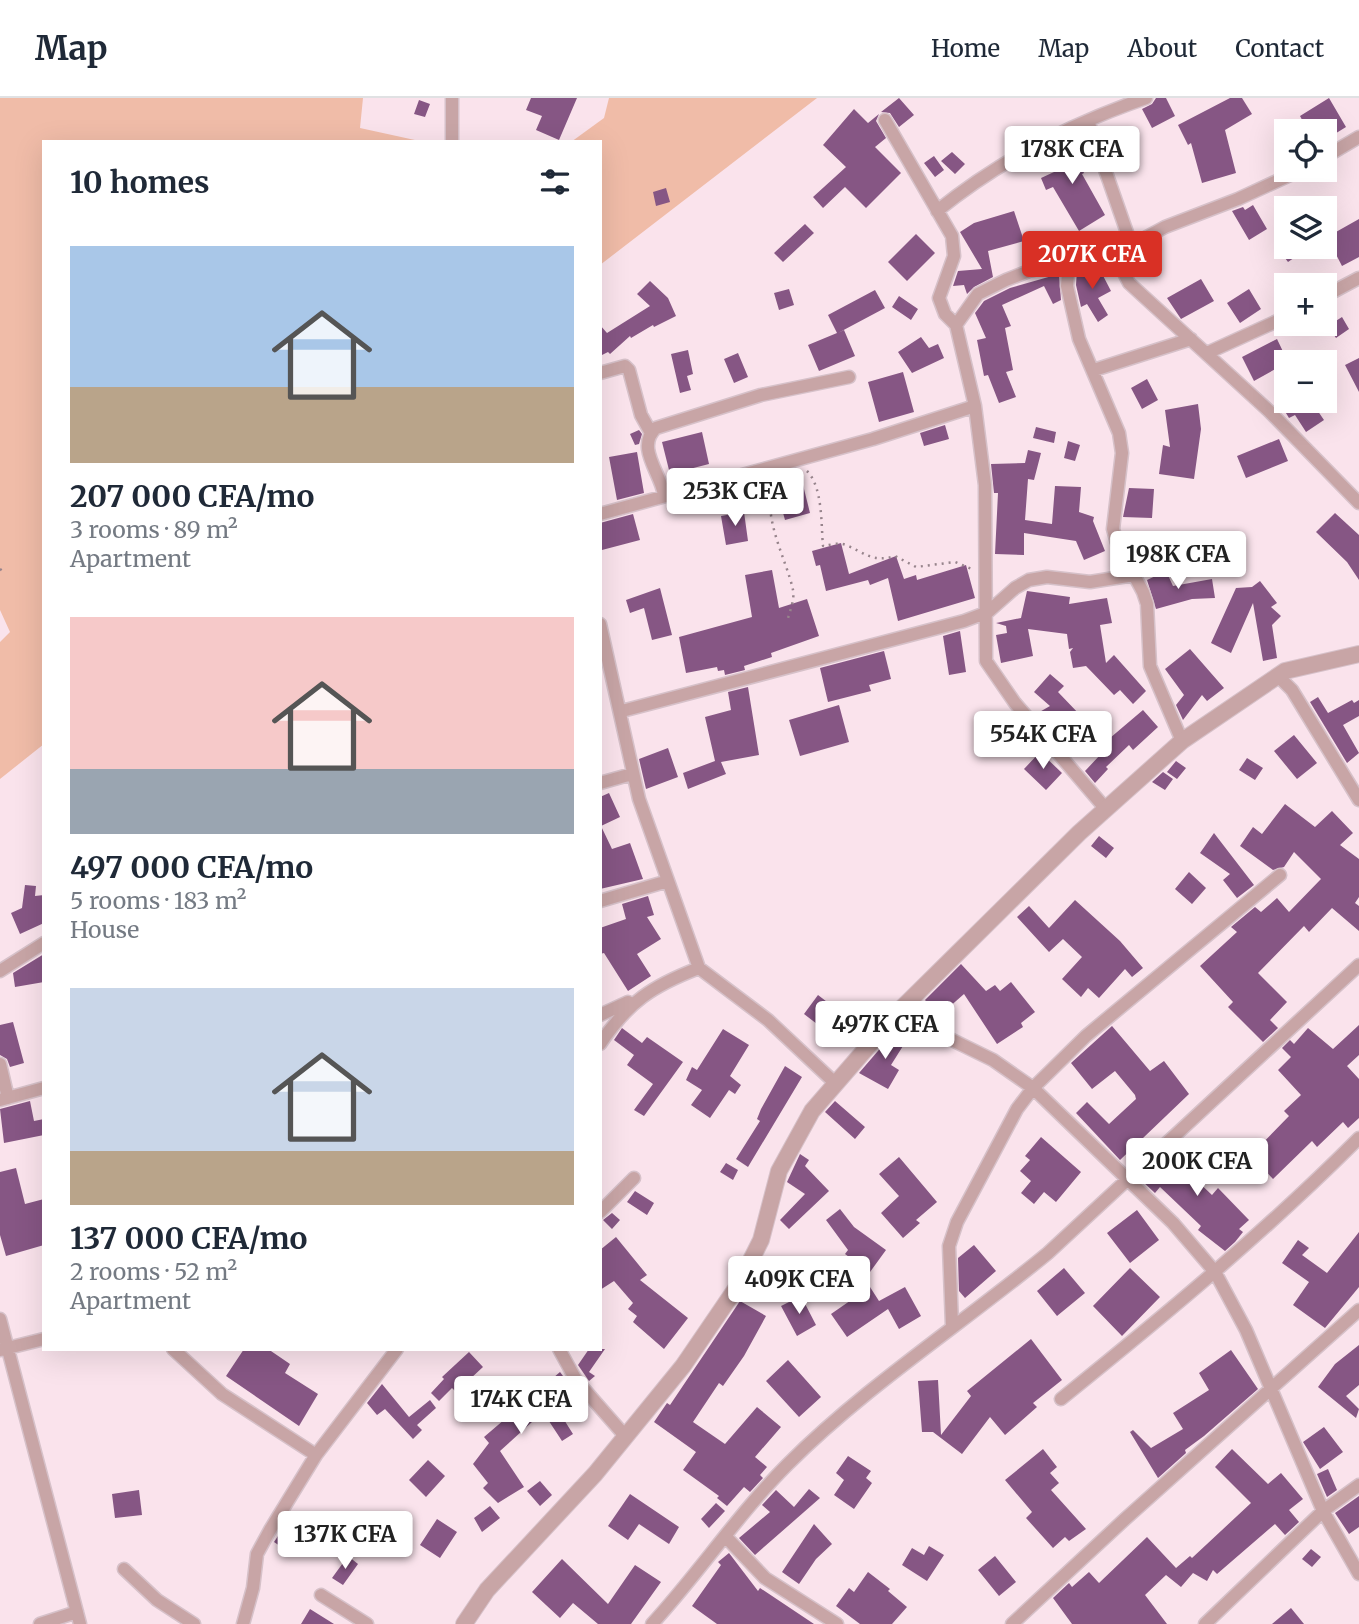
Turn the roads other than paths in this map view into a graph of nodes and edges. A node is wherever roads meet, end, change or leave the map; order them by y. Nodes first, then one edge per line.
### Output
1 (452, 98) edge
2 (1146, 98) edge
3 (885, 120) dead end
4 (1088, 121) junction
5 (1359, 137) edge
6 (452, 140) edge
7 (1337, 150) edge
8 (1274, 182) edge
9 (937, 211) junction
10 (1130, 244) junction
11 (1119, 252) junction
12 (1069, 262) junction
13 (1359, 278) edge
14 (1337, 290) edge
15 (1274, 322) edge
16 (956, 326) junction
17 (1191, 339) junction
18 (1207, 353) junction
19 (1094, 370) junction
20 (602, 372) edge
21 (849, 377) dead end
22 (975, 406) junction
23 (650, 433) junction
24 (664, 495) junction
25 (1359, 503) edge
26 (602, 513) edge
27 (1134, 575) junction
28 (988, 612) junction
29 (602, 631) edge
30 (1359, 654) edge
31 (1278, 676) junction
32 (622, 711) junction
33 (1182, 741) junction
34 (632, 774) junction
35 (602, 782) edge
36 (1359, 800) edge
37 (1105, 808) junction
38 (1280, 875) dead end
39 (668, 881) junction
40 (602, 900) edge
41 (42, 944) edge
42 (1359, 965) edge
43 (699, 968) junction
44 (0, 971) edge
45 (641, 995) junction
46 (602, 1013) edge
47 (897, 1013) junction
48 (602, 1041) edge
49 (0, 1064) edge
50 (835, 1083) junction
51 (1033, 1088) junction
52 (42, 1089) edge
53 (4, 1099) edge
54 (1359, 1138) edge
55 (1126, 1177) junction
56 (634, 1178) dead end
57 (602, 1210) edge
58 (1214, 1272) junction
59 (1359, 1310) edge
60 (0, 1319) edge
61 (952, 1325) junction
62 (42, 1340) edge
63 (4, 1349) edge
64 (175, 1351) edge
65 (395, 1351) edge
66 (560, 1351) edge
67 (1273, 1388) junction
68 (1061, 1399) dead end
69 (626, 1437) junction
70 (316, 1455) junction
71 (1359, 1485) edge
72 (1323, 1511) junction
73 (725, 1536) junction
74 (124, 1569) dead end
75 (1359, 1574) edge
76 (321, 1595) dead end
77 (78, 1618) edge
78 (40, 1624) edge
79 (194, 1624) edge
80 (243, 1624) edge
81 (367, 1624) edge
82 (464, 1624) edge
83 (652, 1624) edge
84 (837, 1624) edge
85 (1012, 1624) edge
86 (1205, 1624) edge

1 - 6 street
2 - 4 street
3 - 9 street
4 - 9 street
4 - 10 street
5 - 7 street
8 - 10 street
9 - 16 street
10 - 11 street
11 - 12 street
11 - 17 street
12 - 16 street
12 - 19 street
13 - 14 street
15 - 18 street
16 - 22 street
17 - 18 street
17 - 19 street
18 - 25 street
19 - 27 street
20 - 23 street
21 - 23 street
22 - 24 street
22 - 28 street
23 - 24 street
24 - 26 street
27 - 28 street
27 - 33 street
28 - 32 street
28 - 37 street
29 - 32 street
30 - 31 street
31 - 33 street
31 - 36 street
32 - 34 street
33 - 37 street
34 - 35 street
34 - 39 street
37 - 47 street
38 - 51 street
39 - 40 street
39 - 43 street
41 - 44 street
42 - 55 street
43 - 45 street
43 - 50 street
45 - 46 street
45 - 48 street
47 - 50 street
47 - 51 street
49 - 53 street
50 - 69 street
51 - 55 street
51 - 61 street
52 - 53 street
54 - 58 street
55 - 58 street
55 - 61 street
56 - 57 street
58 - 67 street
58 - 68 street
59 - 67 street
60 - 63 street
61 - 73 street
62 - 63 street
63 - 77 street
64 - 70 street
65 - 70 street
66 - 69 street
67 - 72 street
67 - 85 street
69 - 82 street
70 - 80 street
71 - 72 street
72 - 75 street
72 - 86 street
73 - 83 street
73 - 84 street
74 - 79 street
76 - 81 street
77 - 78 street

